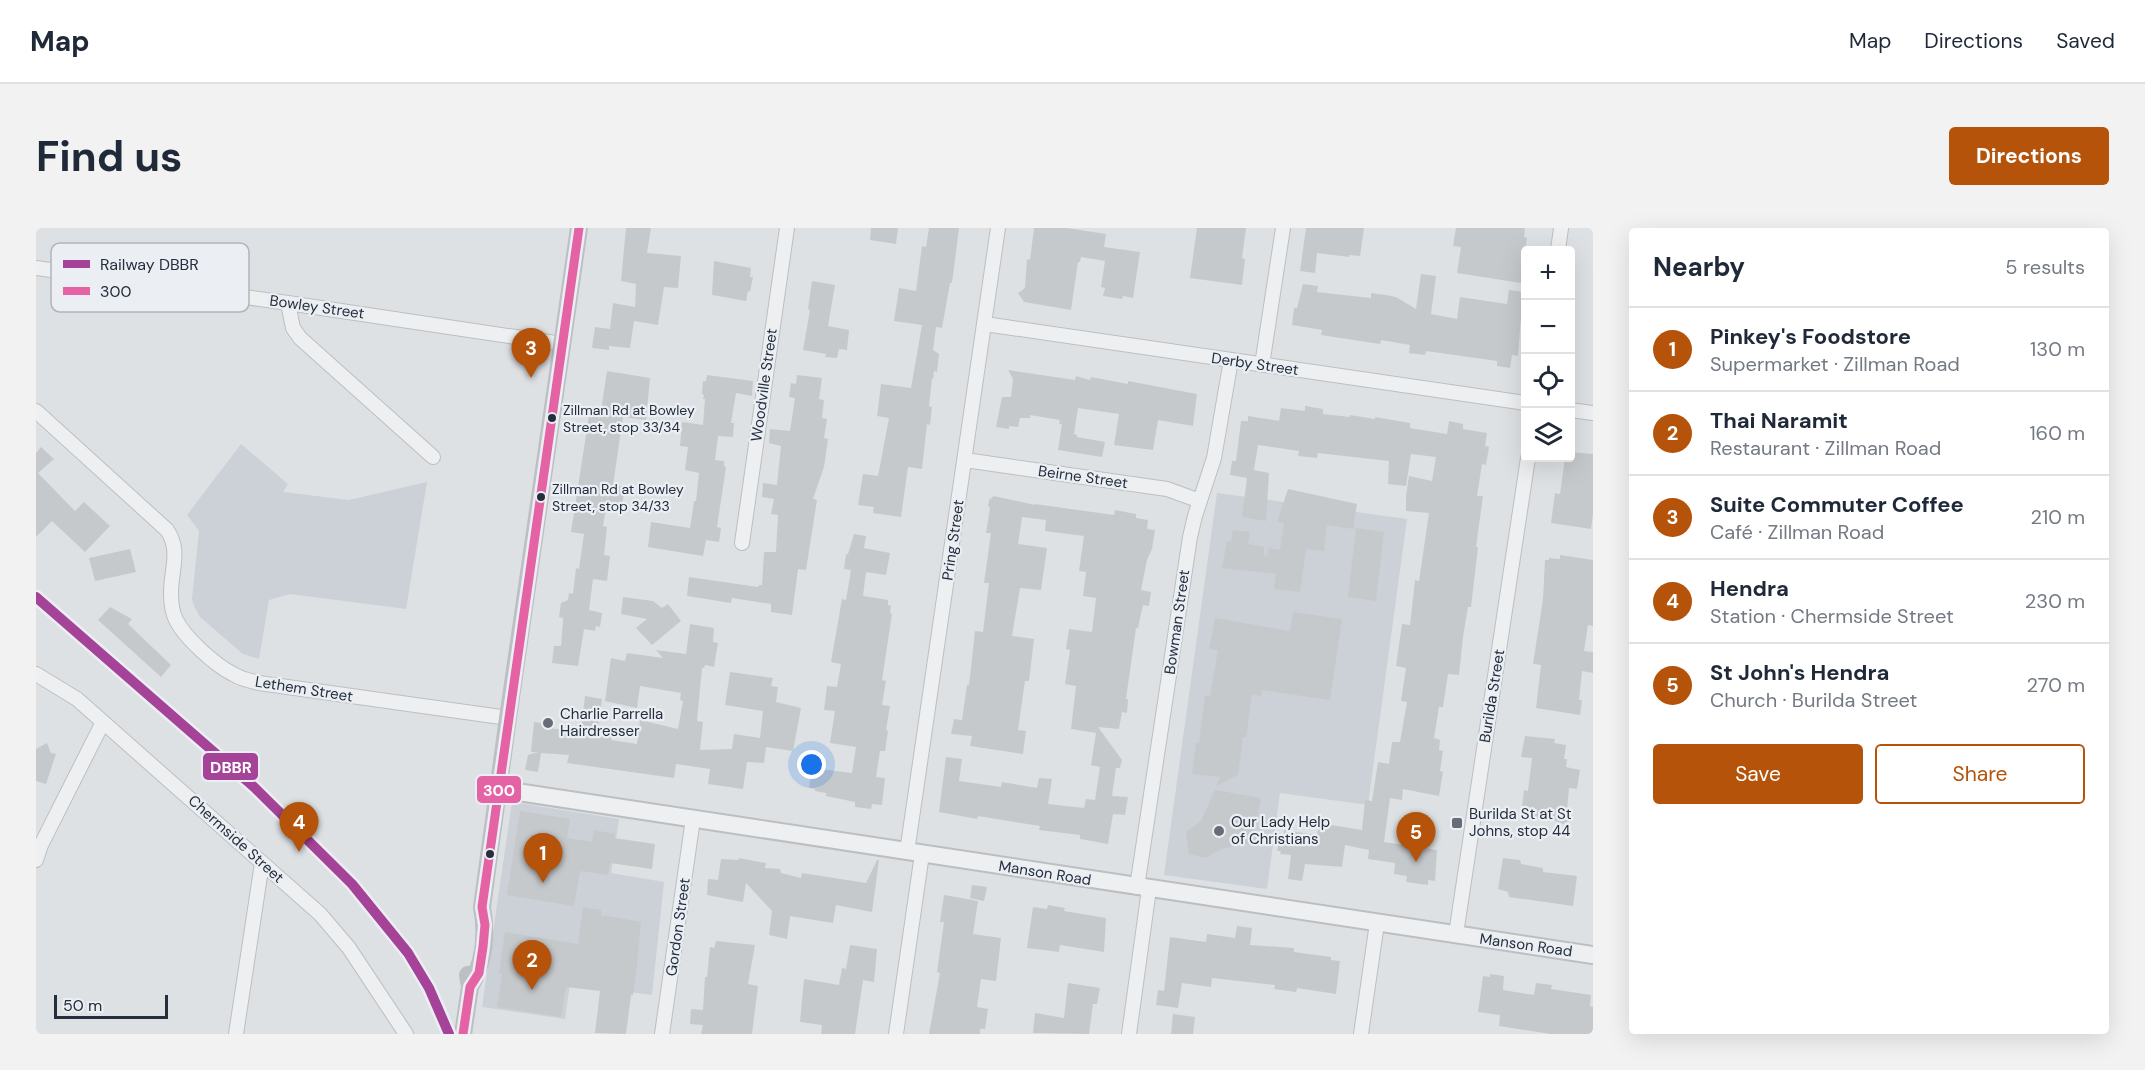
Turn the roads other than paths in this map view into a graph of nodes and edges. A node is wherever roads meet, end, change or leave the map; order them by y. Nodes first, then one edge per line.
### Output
1 (579, 228) edge
2 (787, 228) edge
3 (998, 228) edge
4 (1282, 228) edge
5 (1561, 228) edge
6 (1559, 246) edge
7 (36, 268) edge
8 (51, 270) edge
9 (249, 298) edge
10 (288, 303) junction
11 (985, 324) junction
12 (562, 344) junction
13 (1231, 360) junction
14 (1262, 365) junction
15 (1521, 402) edge
16 (36, 411) edge
17 (1575, 411) edge
18 (1593, 413) edge
19 (433, 457) dead end
20 (965, 460) junction
21 (1526, 462) edge
22 (1200, 501) junction
23 (742, 543) dead end
24 (36, 674) edge
25 (508, 718) junction
26 (103, 722) junction
27 (498, 789) junction
28 (693, 819) junction
29 (914, 853) junction
30 (36, 860) edge
31 (262, 863) junction
32 (1143, 888) junction
33 (1377, 923) junction
34 (1456, 934) junction
35 (1593, 955) edge
36 (236, 1034) edge
37 (406, 1034) edge
38 (463, 1034) edge
39 (662, 1034) edge
40 (896, 1034) edge
41 (1129, 1034) edge
42 (1361, 1034) edge

1 - 12 main road
2 - 23 street, Woodville Street
3 - 11 street, Pring Street
4 - 14 street
5 - 6 street
7 - 8 street, Bowley Street
9 - 10 street, Bowley Street
10 - 12 street, Bowley Street
10 - 19 street
11 - 13 street, Derby Street
11 - 20 street, Pring Street
12 - 25 main road
13 - 14 street, Derby Street
13 - 22 street, Bowman Street
14 - 15 street, Derby Street
16 - 25 street, Lethem Street
17 - 18 street
20 - 22 street, Beirne Street
20 - 29 street, Pring Street
21 - 34 street, Burilda Street
22 - 32 street, Bowman Street
24 - 26 street, Chermside Street
25 - 27 main road
26 - 30 street
26 - 31 street, Chermside Street
27 - 28 street, Manson Road
27 - 38 main road
28 - 29 street, Manson Road
28 - 39 street, Gordon Street
29 - 32 street, Manson Road
29 - 40 street, Pring Street
31 - 36 street
31 - 37 street, Chermside Street
32 - 33 street, Manson Road
32 - 41 street, Bowman Street
33 - 34 street, Manson Road
33 - 42 street
34 - 35 street, Manson Road

